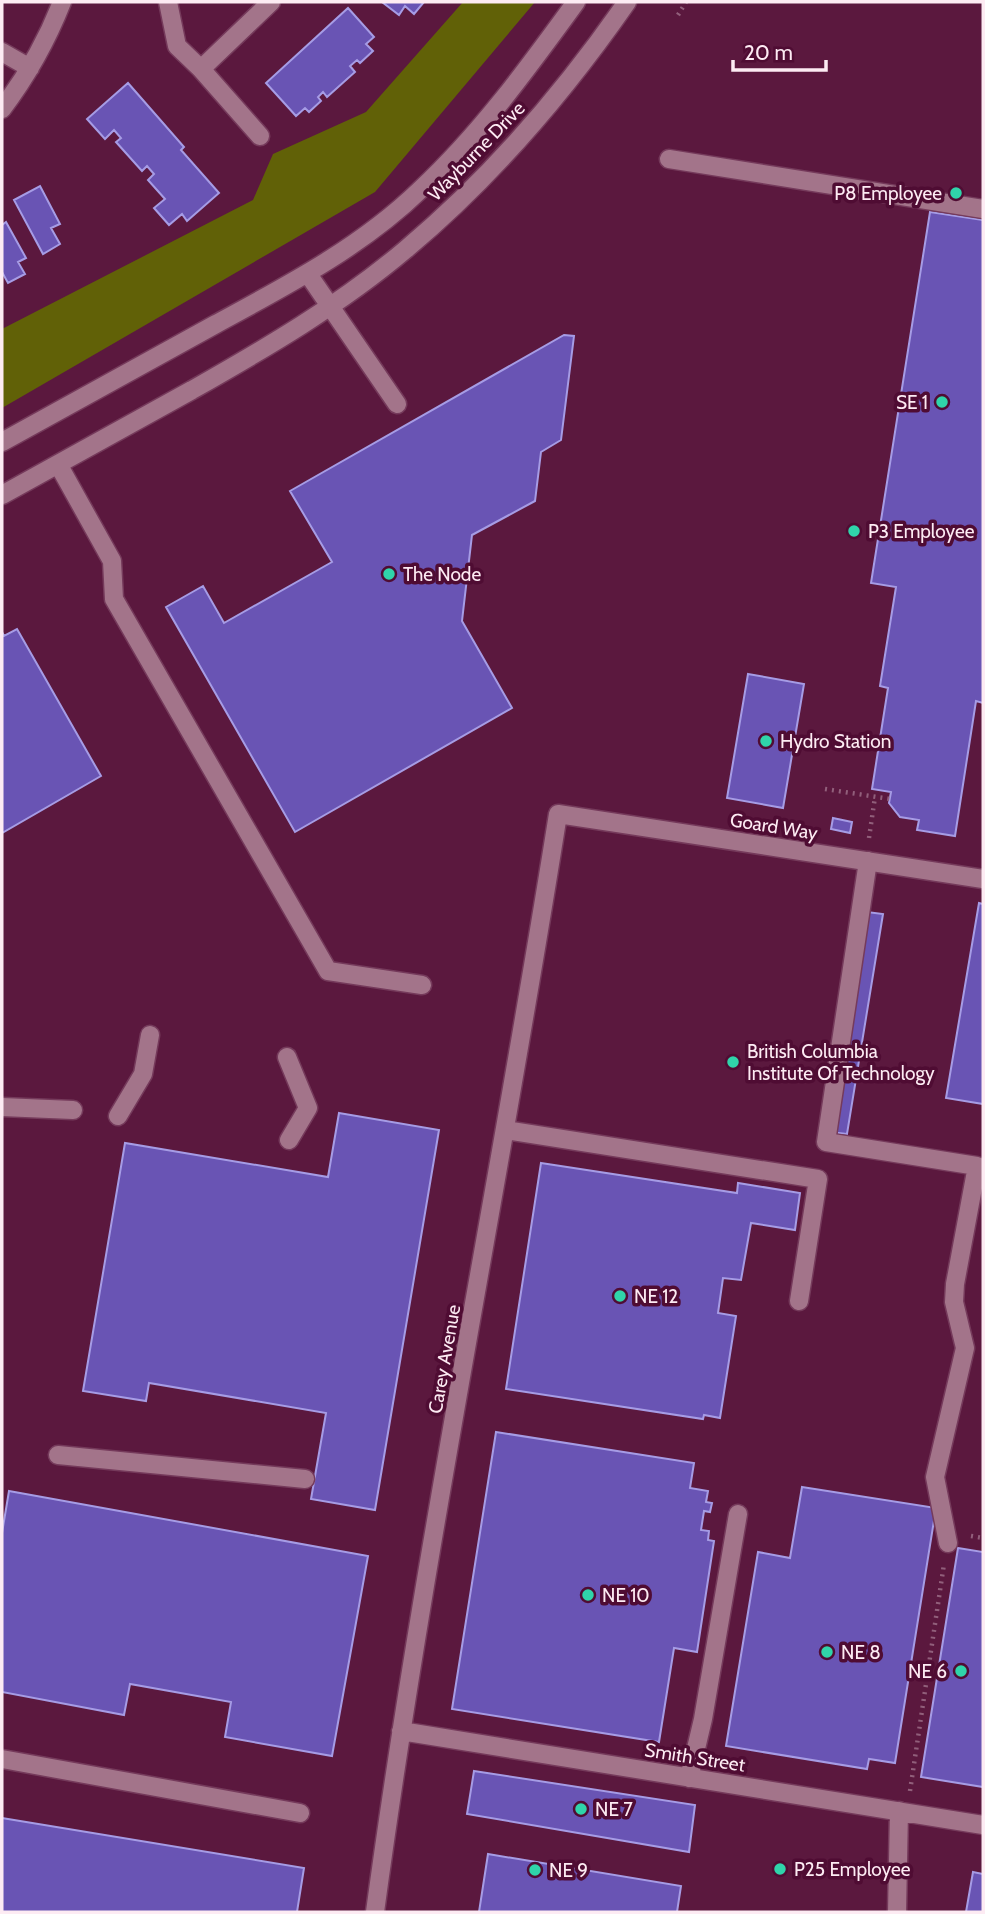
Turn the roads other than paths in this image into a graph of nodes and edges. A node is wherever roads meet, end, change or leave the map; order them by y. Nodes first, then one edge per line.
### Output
1 (62, 2) edge
2 (168, 2) edge
3 (271, 2) edge
4 (576, 2) edge
5 (627, 2) edge
6 (2, 52) edge
7 (30, 68) junction
8 (201, 69) junction
9 (2, 109) edge
10 (260, 136) dead end
11 (669, 159) dead end
12 (983, 209) edge
13 (308, 274) junction
14 (331, 305) junction
15 (397, 404) dead end
16 (2, 442) edge
17 (58, 464) junction
18 (2, 495) edge
19 (558, 814) joint
20 (868, 861) junction
21 (983, 879) edge
22 (422, 985) dead end
23 (150, 1035) dead end
24 (287, 1057) dead end
25 (2, 1107) edge
26 (73, 1110) dead end
27 (118, 1116) dead end
28 (505, 1130) junction
29 (289, 1140) dead end
30 (799, 1301) dead end
31 (965, 1348) junction
32 (983, 1350) edge
33 (58, 1455) dead end
34 (305, 1479) dead end
35 (738, 1514) dead end
36 (948, 1543) road end
37 (401, 1731) junction
38 (2, 1759) edge
39 (689, 1777) junction
40 (899, 1811) junction
41 (300, 1812) dead end
42 (983, 1825) edge
43 (375, 1912) edge
44 (897, 1912) edge

1 - 7 street
2 - 8 street
3 - 8 street
4 - 13 street, Wayburne Drive
5 - 14 street, Wayburne Drive
6 - 7 street
7 - 9 street
8 - 10 street
11 - 12 street
13 - 14 street
13 - 16 street, Wayburne Drive
14 - 15 street
14 - 17 street, Wayburne Drive
17 - 18 street, Wayburne Drive
17 - 22 street
19 - 20 street, Goard Way
19 - 28 street, Carey Avenue
20 - 21 street, Goard Way
20 - 31 street
23 - 27 street
24 - 29 street
25 - 26 street
28 - 30 street
28 - 37 street, Carey Avenue
31 - 32 street
31 - 36 street
33 - 34 street
35 - 39 street
37 - 39 street, Smith Street
37 - 43 street, Carey Avenue
38 - 41 street
39 - 40 street, Smith Street
40 - 42 street, Smith Street
40 - 44 street

